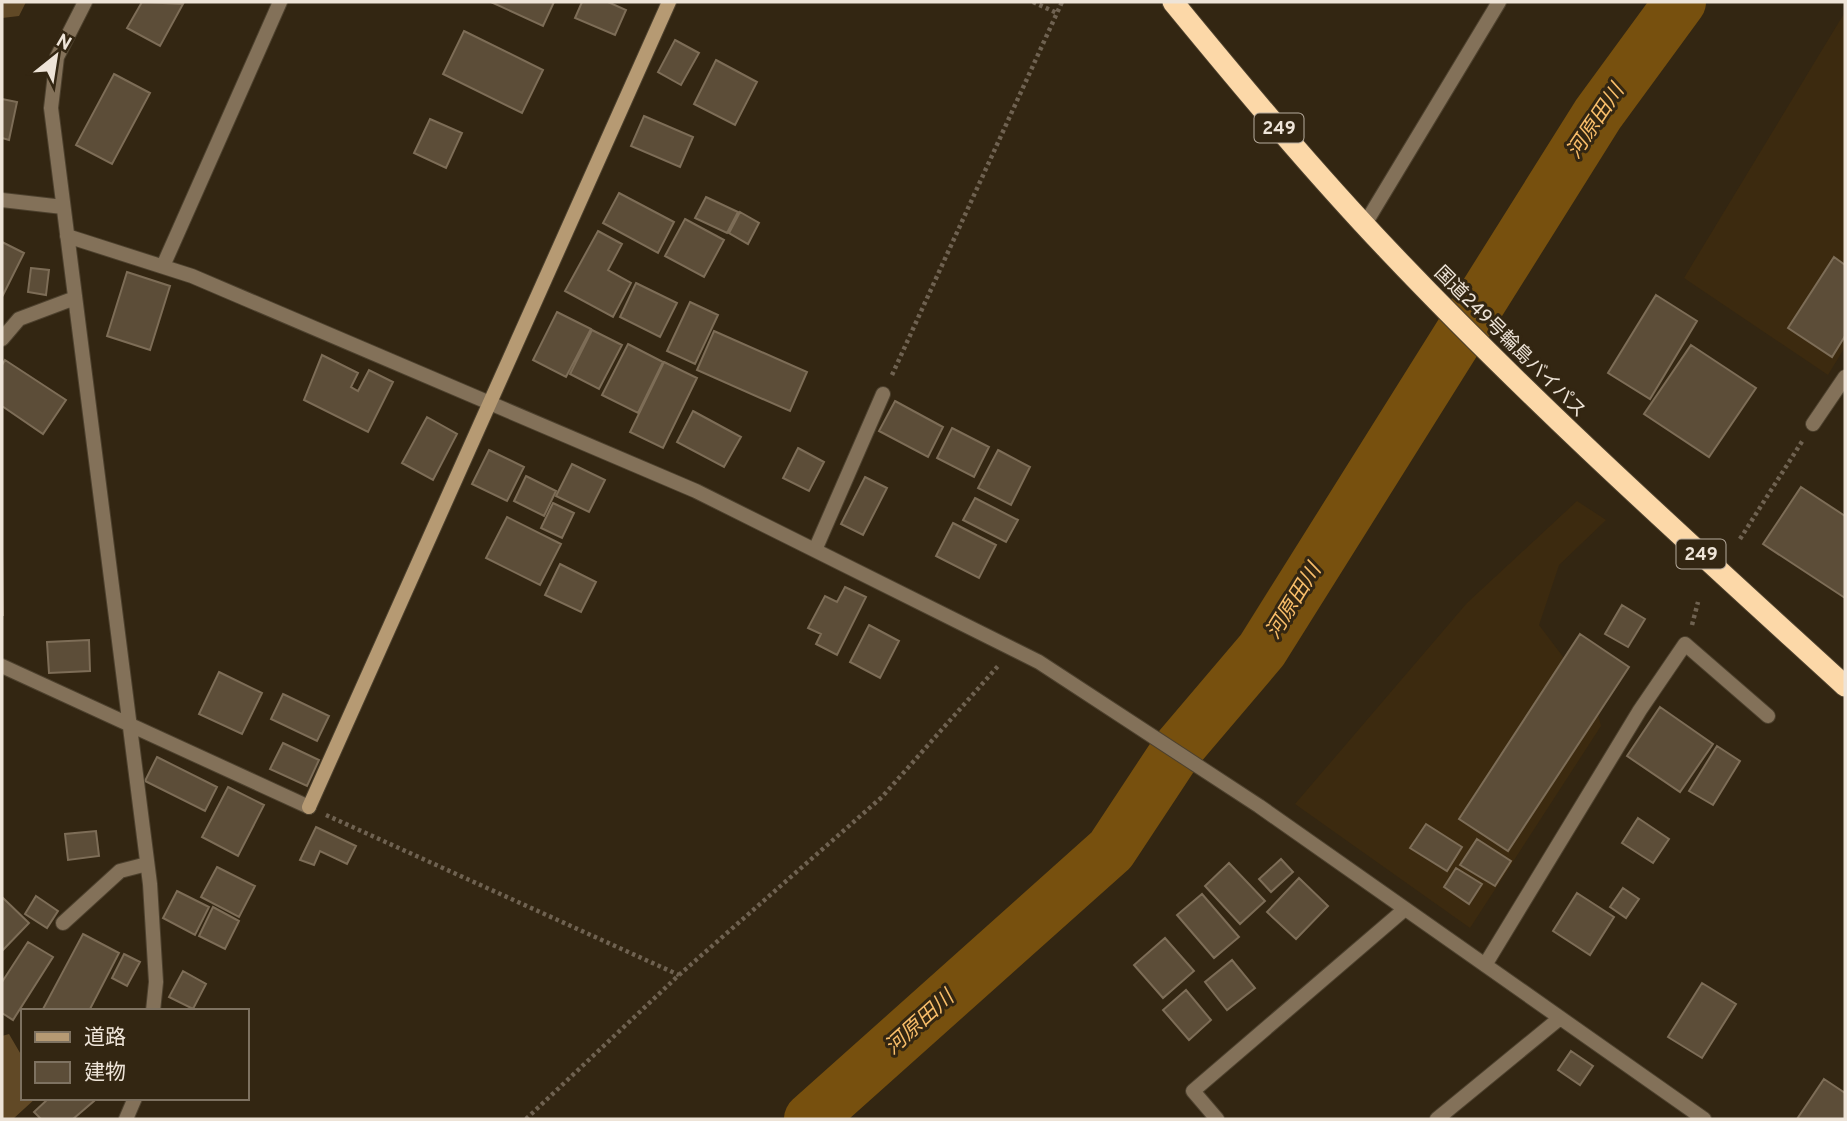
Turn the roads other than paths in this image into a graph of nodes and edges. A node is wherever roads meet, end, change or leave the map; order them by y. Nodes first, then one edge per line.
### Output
1 (85, 2) edge
2 (280, 2) edge
3 (668, 2) edge
4 (1173, 2) edge
5 (1499, 2) edge
6 (2, 200) edge
7 (63, 207) junction
8 (1365, 224) junction
9 (67, 236) junction
10 (163, 266) junction
11 (75, 298) junction
12 (2, 340) edge
13 (1845, 377) edge
14 (883, 394) road end
15 (488, 404) junction
16 (1813, 424) road end
17 (815, 550) junction
18 (2, 666) edge
19 (1845, 686) edge
20 (1768, 716) dead end
21 (129, 722) junction
22 (147, 864) junction
23 (1405, 909) junction
24 (63, 923) dead end
25 (1485, 965) junction
26 (153, 1009) edge
27 (1560, 1018) junction
28 (134, 1100) edge
29 (126, 1119) edge
30 (1217, 1119) edge
31 (1437, 1119) edge
32 (1704, 1119) edge

1 - 7 street
2 - 10 street
3 - 15 street
4 - 8 highway, 国道249号輪島バイパス / 249
5 - 8 street
6 - 7 street
7 - 9 street
8 - 19 highway, 国道249号輪島バイパス / 249
9 - 10 street
9 - 11 street
10 - 15 street
11 - 12 street
11 - 21 street
13 - 16 street
14 - 17 street
15 - 17 street
15 - 21 street
17 - 23 street
18 - 21 street
20 - 25 street
21 - 22 street
22 - 24 street
22 - 26 street
23 - 25 street
23 - 30 street
25 - 27 street
27 - 31 street
27 - 32 street
28 - 29 street

